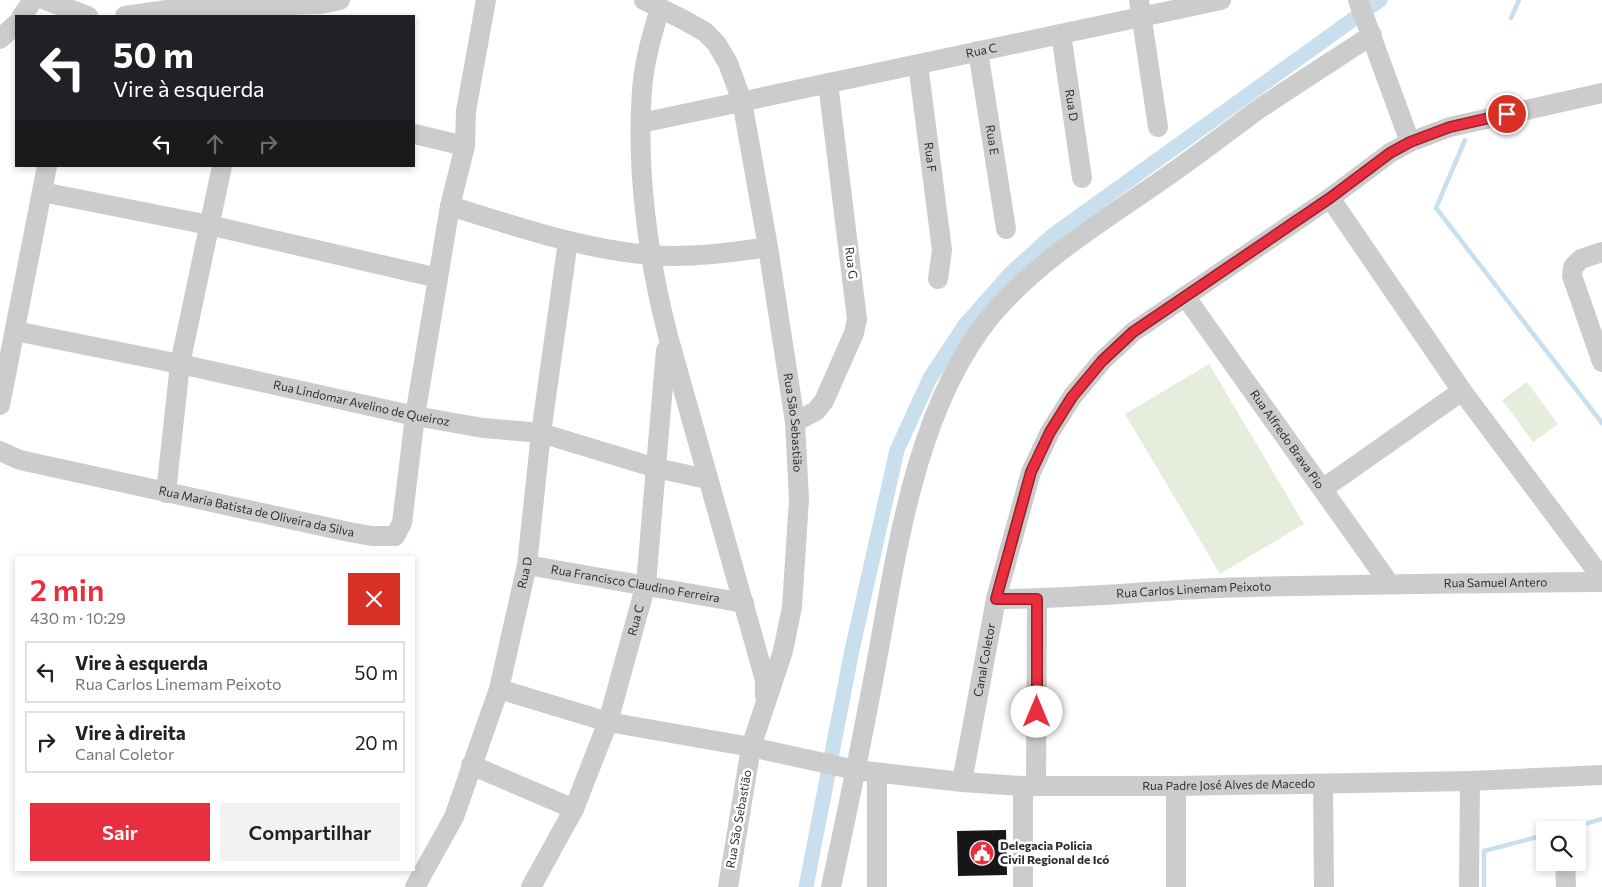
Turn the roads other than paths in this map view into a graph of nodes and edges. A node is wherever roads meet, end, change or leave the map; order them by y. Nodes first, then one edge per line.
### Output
1 (34, 0) edge
2 (486, 0) edge
3 (1221, 0) edge
4 (1358, 0) edge
5 (327, 1) edge
6 (223, 4) edge
7 (652, 4) edge
8 (52, 7) edge
9 (1141, 8) edge
10 (23, 15) edge
11 (84, 15) edge
12 (132, 15) edge
13 (15, 25) edge
14 (1370, 30) junction
15 (1061, 34) junction
16 (0, 39) edge
17 (978, 51) junction
18 (918, 64) junction
19 (828, 83) junction
20 (1602, 93) edge
21 (742, 101) junction
22 (641, 123) junction
23 (1158, 127) dead end
24 (415, 134) edge
25 (1410, 142) junction
26 (465, 146) junction
27 (47, 167) edge
28 (222, 167) edge
29 (1082, 178) dead end
30 (42, 192) junction
31 (1330, 198) junction
32 (450, 206) junction
33 (209, 225) junction
34 (1006, 229) dead end
35 (568, 241) junction
36 (768, 247) junction
37 (1602, 252) edge
38 (650, 255) junction
39 (438, 278) junction
40 (938, 279) dead end
41 (1185, 296) junction
42 (15, 331) junction
43 (668, 336) junction
44 (1602, 362) edge
45 (180, 364) junction
46 (1462, 391) junction
47 (0, 405) edge
48 (415, 416) junction
49 (795, 422) junction
50 (541, 433) junction
51 (0, 451) edge
52 (656, 468) junction
53 (707, 479) junction
54 (1324, 488) junction
55 (166, 494) junction
56 (527, 565) junction
57 (1602, 578) edge
58 (1602, 582) edge
59 (1390, 583) junction
60 (646, 584) junction
61 (996, 599) junction
62 (1037, 599) junction
63 (744, 603) junction
64 (500, 689) junction
65 (766, 703) junction
66 (608, 722) junction
67 (751, 747) junction
68 (471, 765) junction
69 (850, 768) junction
70 (877, 773) junction
71 (1602, 776) edge
72 (962, 782) junction
73 (1470, 782) junction
74 (1323, 784) junction
75 (1030, 786) junction
76 (1176, 786) junction
77 (574, 809) junction
78 (1567, 871) edge
79 (415, 887) edge
80 (531, 887) edge
81 (728, 887) edge
82 (831, 887) edge
83 (878, 887) edge
84 (1023, 887) edge
85 (1176, 887) edge
86 (1324, 887) edge
87 (1470, 887) edge
88 (1570, 887) edge

1 - 10 street
2 - 26 street
3 - 9 street, Rua C
4 - 14 street
5 - 6 street
6 - 12 street
7 - 21 street, Rua São Sebastião
7 - 22 street
8 - 11 street
9 - 15 street, Rua C
9 - 23 street
13 - 16 street
14 - 25 street
14 - 69 street
15 - 17 street, Rua C
15 - 29 street, Rua D
17 - 18 street, Rua C
17 - 34 street, Rua E
18 - 19 street, Rua C
18 - 40 street, Rua F
19 - 21 street, Rua C
19 - 49 street, Rua G
20 - 25 street, Canal Coletor
21 - 22 street, Rua C
21 - 36 street, Rua São Sebastião
22 - 38 street
24 - 26 street
25 - 31 street, Canal Coletor
26 - 32 street
27 - 30 street
28 - 33 street
30 - 33 street
30 - 42 street
31 - 41 street, Canal Coletor
31 - 46 street
32 - 35 street
32 - 39 street
33 - 39 street
33 - 45 street
35 - 38 street
35 - 50 street, Rua D
36 - 38 street
36 - 49 street, Rua São Sebastião
37 - 44 street
38 - 43 street
39 - 48 street
41 - 54 street, Rua Alfredo Brava Pio
41 - 61 street, Canal Coletor
42 - 45 street, Rua Lindomar Avelino de Queiroz
42 - 47 street
43 - 52 street, Rua C
43 - 53 street
45 - 48 street, Rua Lindomar Avelino de Queiroz
45 - 55 street
46 - 54 street
46 - 57 street
48 - 50 street, Rua Lindomar Avelino de Queiroz
48 - 55 street, Rua Maria Batista de Oliveira da Silva
49 - 65 street, Rua São Sebastião
50 - 52 street, Rua Lindomar Avelino de Queiroz
50 - 56 street, Rua D
51 - 55 street, Rua Maria Batista de Oliveira da Silva
52 - 53 street, Rua Lindomar Avelino de Queiroz
52 - 60 street, Rua C
53 - 63 street
54 - 59 street, Rua Alfredo Brava Pio
56 - 60 street, Rua Francisco Claudino Ferreira
56 - 64 street, Rua D
58 - 59 street, Rua Samuel Antero
59 - 62 street, Rua Carlos Linemam Peixoto
60 - 63 street, Rua Francisco Claudino Ferreira
60 - 66 street, Rua C
61 - 62 street, Rua Carlos Linemam Peixoto
61 - 72 street, Canal Coletor
62 - 75 street
63 - 65 street
64 - 66 street, Rua Padre José Alves de Macedo
64 - 68 street, Rua D
65 - 67 street, Rua São Sebastião
66 - 67 street, Rua Padre José Alves de Macedo
66 - 77 street, Rua C
67 - 69 street, Rua Padre José Alves de Macedo
67 - 81 street, Rua São Sebastião
68 - 77 street
68 - 79 street, Rua D
69 - 70 street, Rua Padre José Alves de Macedo
69 - 82 street
70 - 72 street, Rua Padre José Alves de Macedo
70 - 83 street
71 - 73 street, Rua Padre José Alves de Macedo
72 - 75 street, Rua Padre José Alves de Macedo
73 - 74 street, Rua Padre José Alves de Macedo
73 - 87 street
74 - 76 street, Rua Padre José Alves de Macedo
74 - 86 street
75 - 76 street, Rua Padre José Alves de Macedo
75 - 84 street
76 - 85 street
77 - 80 street, Rua C
78 - 88 street

